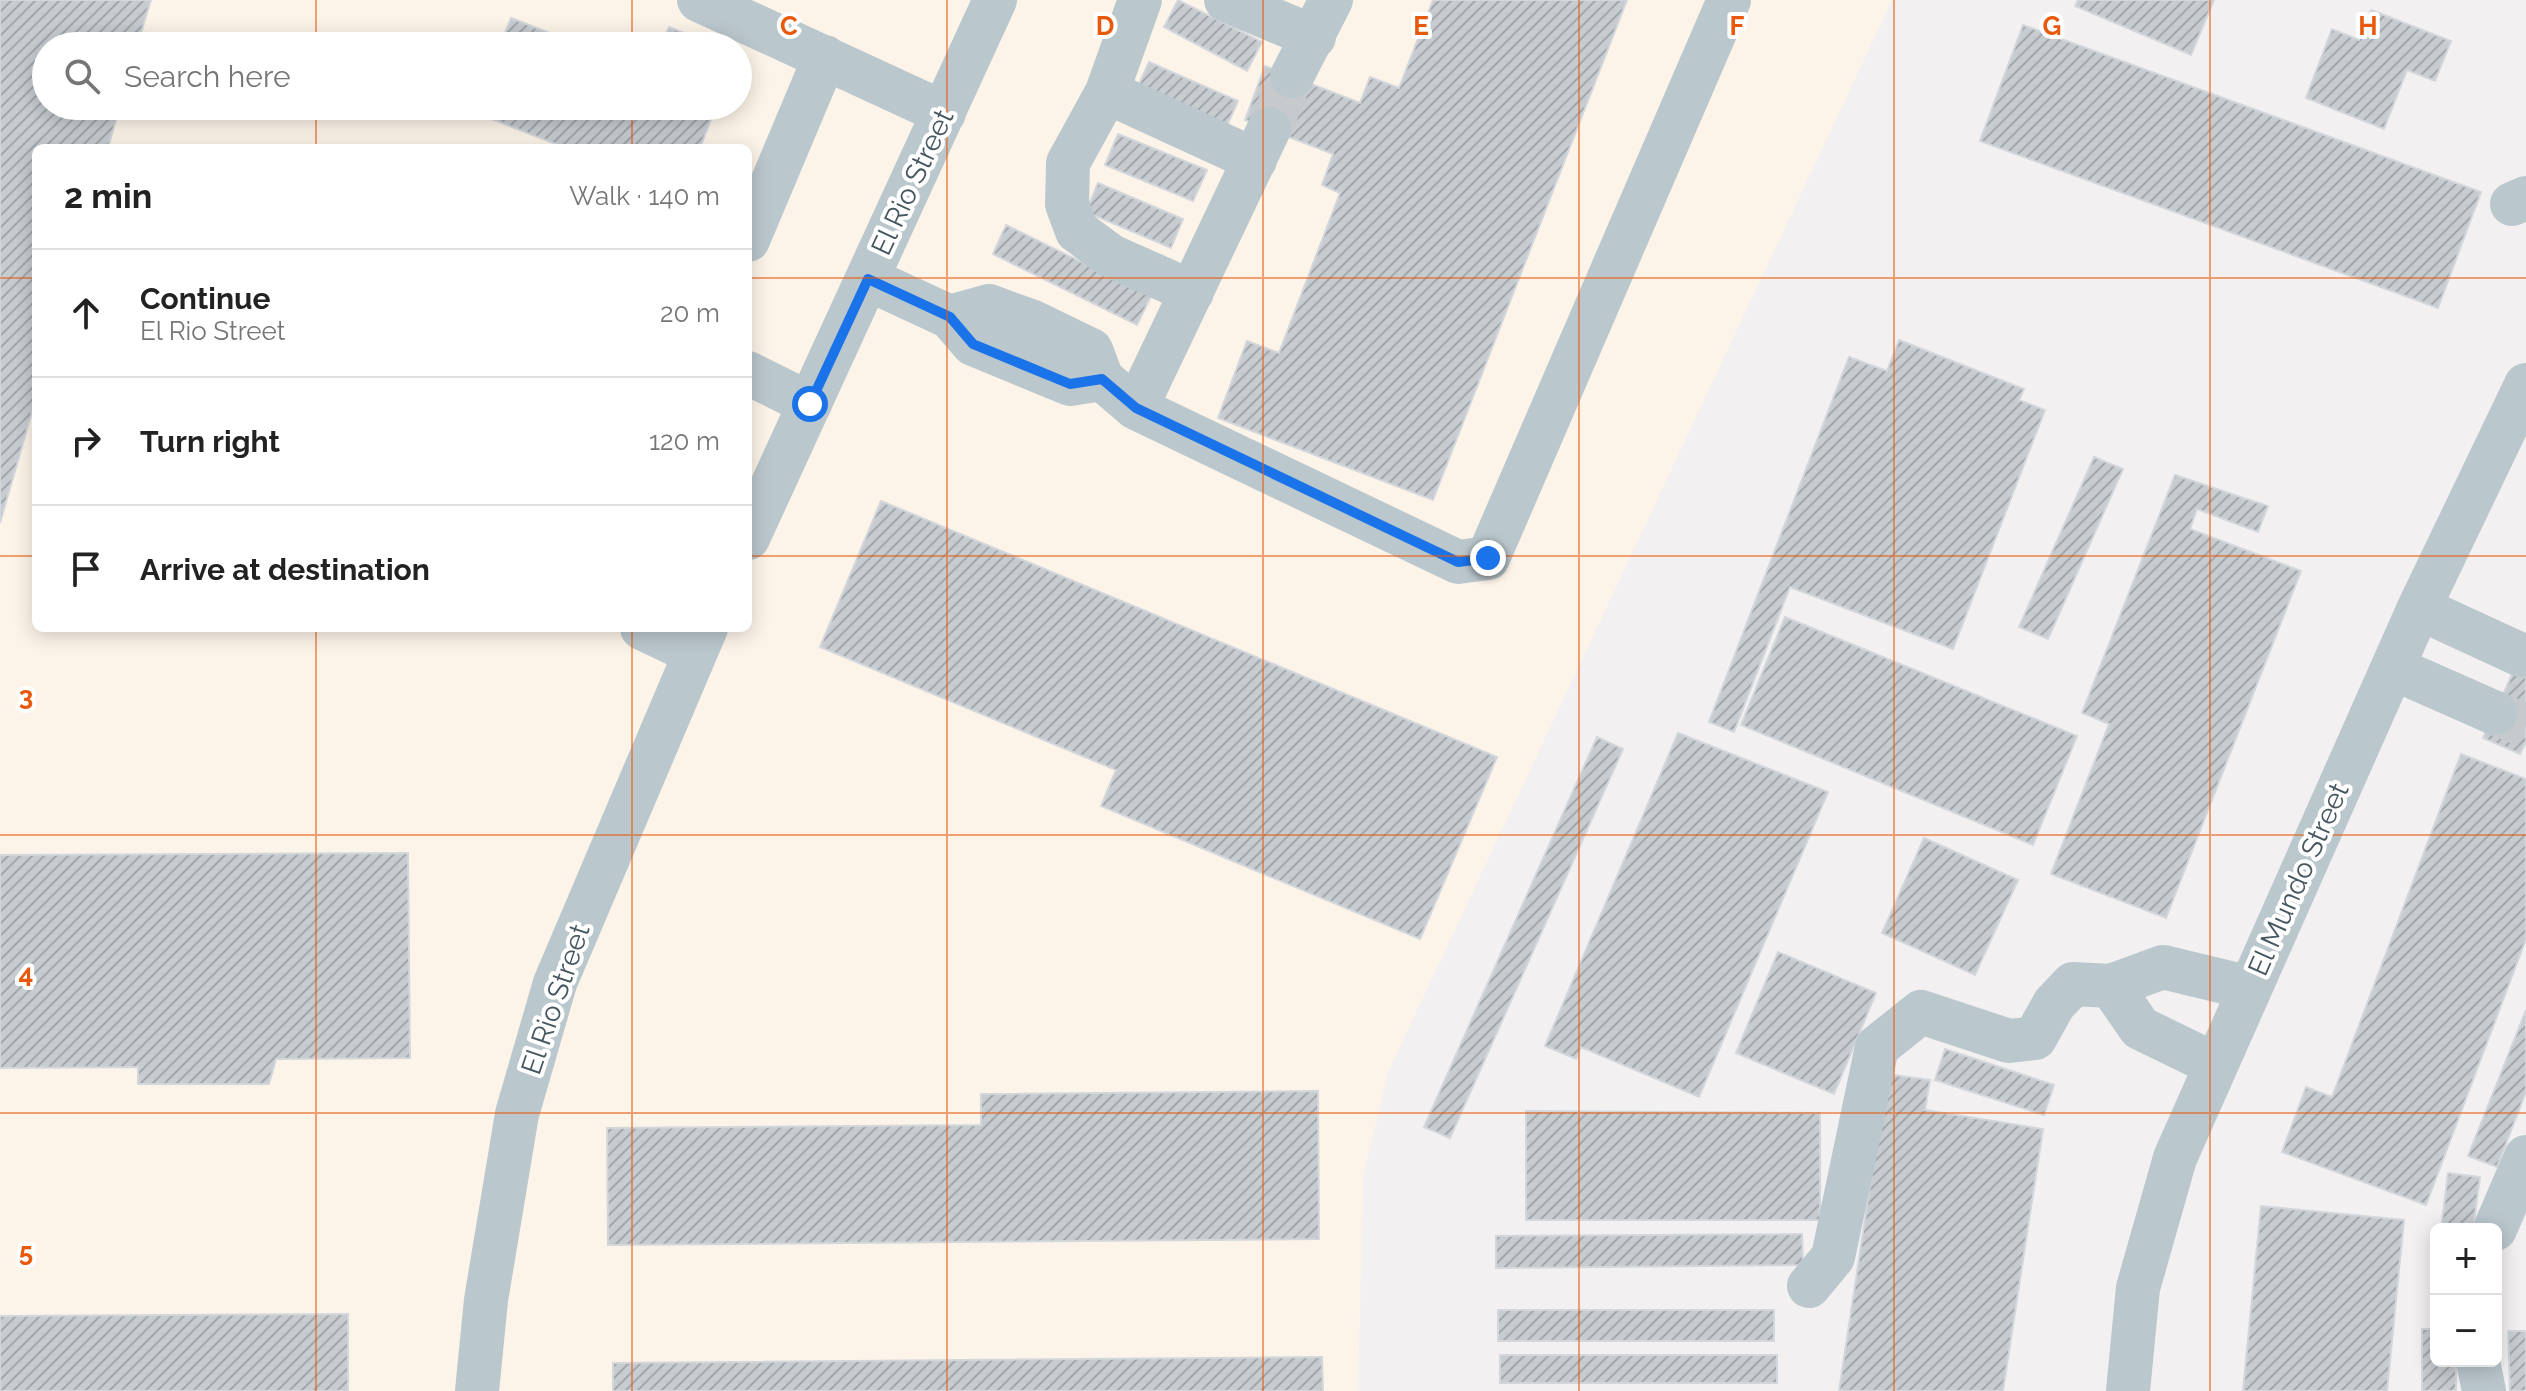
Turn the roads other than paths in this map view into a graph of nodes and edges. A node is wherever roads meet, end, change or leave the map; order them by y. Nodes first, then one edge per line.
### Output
1 (699, 0) edge
2 (995, 0) edge
3 (1140, 0) edge
4 (1226, 0) edge
5 (1729, 0) edge
6 (1323, 18) edge
7 (844, 66) junction
8 (1292, 76) tunnel mouth
9 (1107, 92) junction
10 (944, 113) junction
11 (752, 233) edge
12 (868, 279) junction
13 (1192, 292) junction
14 (752, 375) edge
15 (2526, 385) edge
16 (810, 404) junction
17 (1136, 408) junction
18 (752, 529) edge
19 (2419, 608) junction
20 (661, 632) edge
21 (700, 640) edge
22 (2521, 655) dead end
23 (2393, 668) junction
24 (2495, 713) tunnel mouth
25 (2111, 986) junction
26 (2250, 988) junction
27 (2216, 1065) junction
28 (2526, 1157) edge
29 (2498, 1223) edge
30 (1809, 1286) dead end
31 (2479, 1367) edge
32 (477, 1391) edge
33 (2128, 1391) edge
34 (2484, 1391) edge

1 - 7 street
2 - 10 street, El Rio Street
3 - 9 street
4 - 6 street
5 - 17 street
6 - 8 street
7 - 10 street
7 - 11 street
9 - 13 street
9 - 13 street
10 - 12 street, El Rio Street
12 - 16 street, El Rio Street
12 - 17 street
13 - 17 street
14 - 16 street
15 - 19 street, El Mundo Street
16 - 18 street, El Rio Street
19 - 22 street
19 - 23 street, El Mundo Street
20 - 21 street
21 - 32 street, El Rio Street
23 - 24 street
23 - 26 street, El Mundo Street
25 - 26 street
25 - 27 street
25 - 30 street
26 - 27 street, El Mundo Street
27 - 33 street, El Mundo Street
28 - 29 street
31 - 34 street

